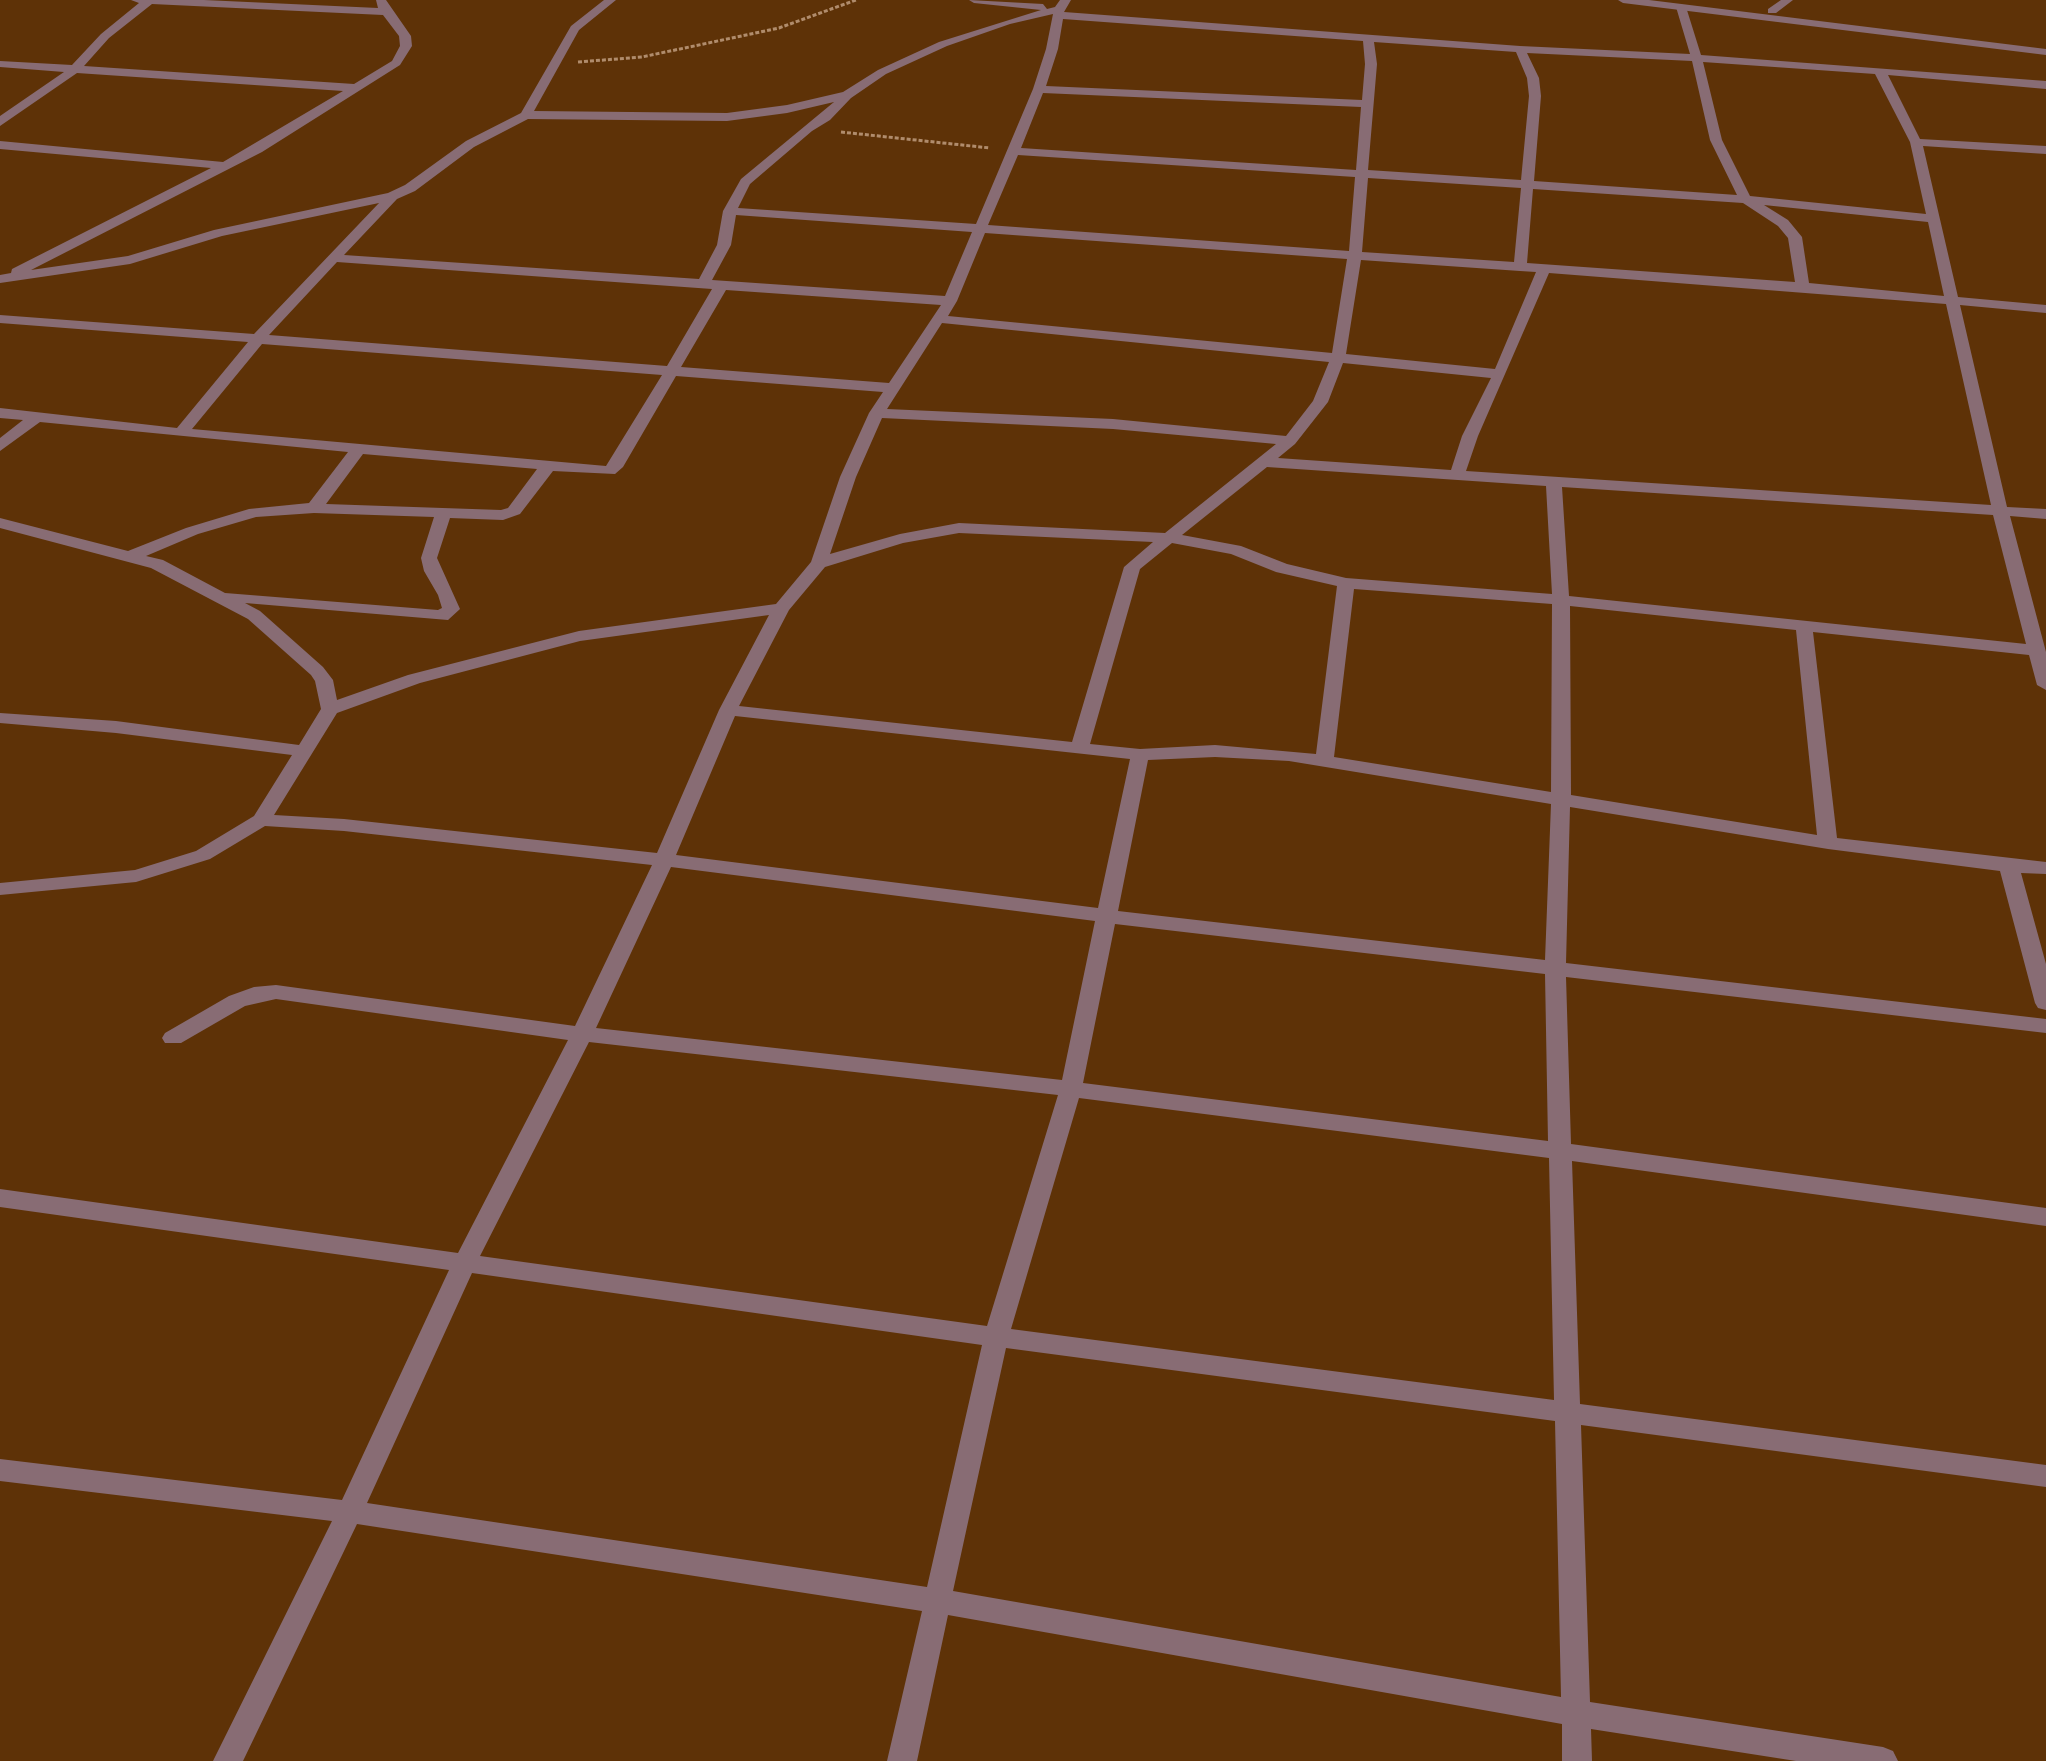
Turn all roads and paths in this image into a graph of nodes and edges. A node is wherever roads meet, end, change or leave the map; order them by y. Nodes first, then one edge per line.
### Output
1 (136, 0) edge
2 (611, 0) edge
3 (856, 0) edge
4 (974, 0) edge
5 (1623, 0) edge
6 (1788, 0) edge
7 (149, 1) edge
8 (190, 1) edge
9 (1683, 4) edge
10 (383, 6) edge
11 (1061, 8) edge
12 (1772, 11) junction
13 (1854, 25) junction
14 (1368, 38) junction
15 (2046, 44) edge
16 (1520, 49) junction
17 (2046, 52) edge
18 (1697, 59) junction
19 (0, 64) edge
20 (557, 64) junction
21 (75, 69) junction
22 (1879, 70) junction
23 (2045, 86) edge
24 (356, 88) junction
25 (1039, 89) junction
26 (847, 95) junction
27 (1368, 104) junction
28 (526, 115) junction
29 (0, 122) edge
30 (808, 128) junction
31 (1916, 142) junction
32 (0, 145) edge
33 (2046, 150) edge
34 (1014, 151) junction
35 (228, 166) junction
36 (1362, 176) junction
37 (1527, 186) junction
38 (392, 196) junction
39 (1746, 199) junction
40 (730, 211) junction
41 (1934, 219) junction
42 (978, 227) junction
43 (1355, 254) junction
44 (333, 258) junction
45 (1520, 267) junction
46 (1544, 269) junction
47 (2, 279) edge
48 (704, 282) junction
49 (722, 284) junction
50 (1803, 287) junction
51 (1950, 300) junction
52 (2046, 309) edge
53 (945, 310) junction
54 (0, 319) edge
55 (259, 338) junction
56 (1338, 358) junction
57 (672, 372) junction
58 (1500, 374) junction
59 (893, 388) junction
60 (0, 413) edge
61 (877, 413) junction
62 (34, 419) junction
63 (181, 433) junction
64 (1290, 441) junction
65 (0, 446) edge
66 (359, 448) junction
67 (1264, 462) junction
68 (548, 466) junction
69 (1457, 475) junction
70 (1554, 479) junction
71 (314, 508) junction
72 (2000, 511) junction
73 (443, 513) junction
74 (2046, 514) edge
75 (0, 523) edge
76 (1170, 538) junction
77 (131, 556) junction
78 (819, 563) junction
79 (1346, 583) junction
80 (220, 596) junction
81 (1561, 600) junction
82 (781, 608) junction
83 (2038, 625) edge
84 (1804, 626) junction
85 (2036, 650) junction
86 (2046, 685) edge
87 (330, 709) junction
88 (728, 710) junction
89 (0, 718) edge
90 (1080, 748) junction
91 (305, 751) junction
92 (1140, 755) junction
93 (1324, 761) junction
94 (1561, 797) junction
95 (261, 820) junction
96 (1828, 843) junction
97 (664, 860) junction
98 (2009, 866) junction
99 (2046, 868) edge
100 (0, 889) edge
101 (1105, 916) junction
102 (1555, 968) junction
103 (2046, 1003) edge
104 (2046, 1026) edge
105 (582, 1034) junction
106 (173, 1038) dead end
107 (1071, 1089) junction
108 (1560, 1151) junction
109 (0, 1198) edge
110 (2046, 1217) edge
111 (465, 1262) junction
112 (996, 1337) junction
113 (1566, 1411) junction
114 (0, 1470) edge
115 (2046, 1476) edge
116 (350, 1512) junction
117 (938, 1601) junction
118 (1575, 1713) junction
119 (228, 1761) edge
120 (902, 1761) edge
121 (1577, 1761) edge
122 (1883, 1761) edge

1 - 7 street
2 - 20 street
3 - 20 path
4 - 11 street
5 - 9 street
6 - 12 street
7 - 8 street
7 - 21 street
8 - 10 street
9 - 12 street
9 - 13 street
9 - 18 street
10 - 24 street
11 - 14 street
11 - 25 street
11 - 26 street
12 - 13 street
13 - 15 street
13 - 17 street
14 - 16 street
14 - 27 street
16 - 18 street
16 - 37 street
18 - 22 street
18 - 39 street
19 - 21 street
20 - 28 street
21 - 24 street
21 - 29 street
22 - 23 street
22 - 31 street
24 - 35 street
25 - 27 street
25 - 34 street
26 - 28 street
26 - 30 street
27 - 36 street
28 - 38 street
30 - 34 path
30 - 40 street
31 - 33 street
31 - 41 street
32 - 35 street
34 - 36 street
34 - 42 street
35 - 47 street
36 - 37 street
36 - 43 street
37 - 39 street
37 - 45 street
38 - 44 street
38 - 47 street
39 - 41 street
39 - 50 street
40 - 42 street
40 - 48 street
41 - 51 street
42 - 43 street
42 - 53 street
43 - 45 street
43 - 56 street
44 - 48 street
44 - 55 street
45 - 46 street
46 - 50 street
46 - 58 street
48 - 49 street
49 - 53 street
49 - 57 street
50 - 51 street
51 - 52 street
51 - 72 street
53 - 56 street
53 - 59 street
54 - 55 street
55 - 57 street
55 - 63 street
56 - 58 street
56 - 64 street
57 - 59 street
57 - 68 street
58 - 69 street
59 - 61 street
60 - 62 street
61 - 64 street
61 - 78 street
62 - 63 street
62 - 65 street
63 - 66 street
64 - 67 street
66 - 68 street
66 - 71 street
67 - 69 street
67 - 76 street
68 - 73 street
69 - 70 street
70 - 72 street
70 - 81 street
71 - 73 street
71 - 77 street
72 - 74 street
72 - 83 street
73 - 80 street
75 - 77 street
76 - 78 street
76 - 79 street
76 - 90 street
77 - 80 street
78 - 82 street
79 - 81 street
79 - 93 street
80 - 87 street
81 - 84 street
81 - 94 street
82 - 87 street
82 - 88 street
83 - 85 street
84 - 85 street
84 - 96 street
85 - 86 street
87 - 91 street
88 - 90 street
88 - 97 street
89 - 91 street
90 - 92 street
91 - 95 street
92 - 93 street
92 - 101 street
93 - 94 street
94 - 96 street
94 - 102 street
95 - 97 street
95 - 100 street
96 - 98 street
97 - 101 street
97 - 105 street
98 - 99 street
98 - 103 street
101 - 102 street
101 - 107 street
102 - 104 street
102 - 108 street
105 - 106 street
105 - 107 street
105 - 111 street
107 - 108 street
107 - 112 street
108 - 110 street
108 - 113 street
109 - 111 street
111 - 112 street
111 - 116 street
112 - 113 street
112 - 117 street
113 - 115 street
113 - 118 street
114 - 116 street
116 - 117 street
116 - 119 street
117 - 118 street
117 - 120 street
118 - 121 street
118 - 122 street

